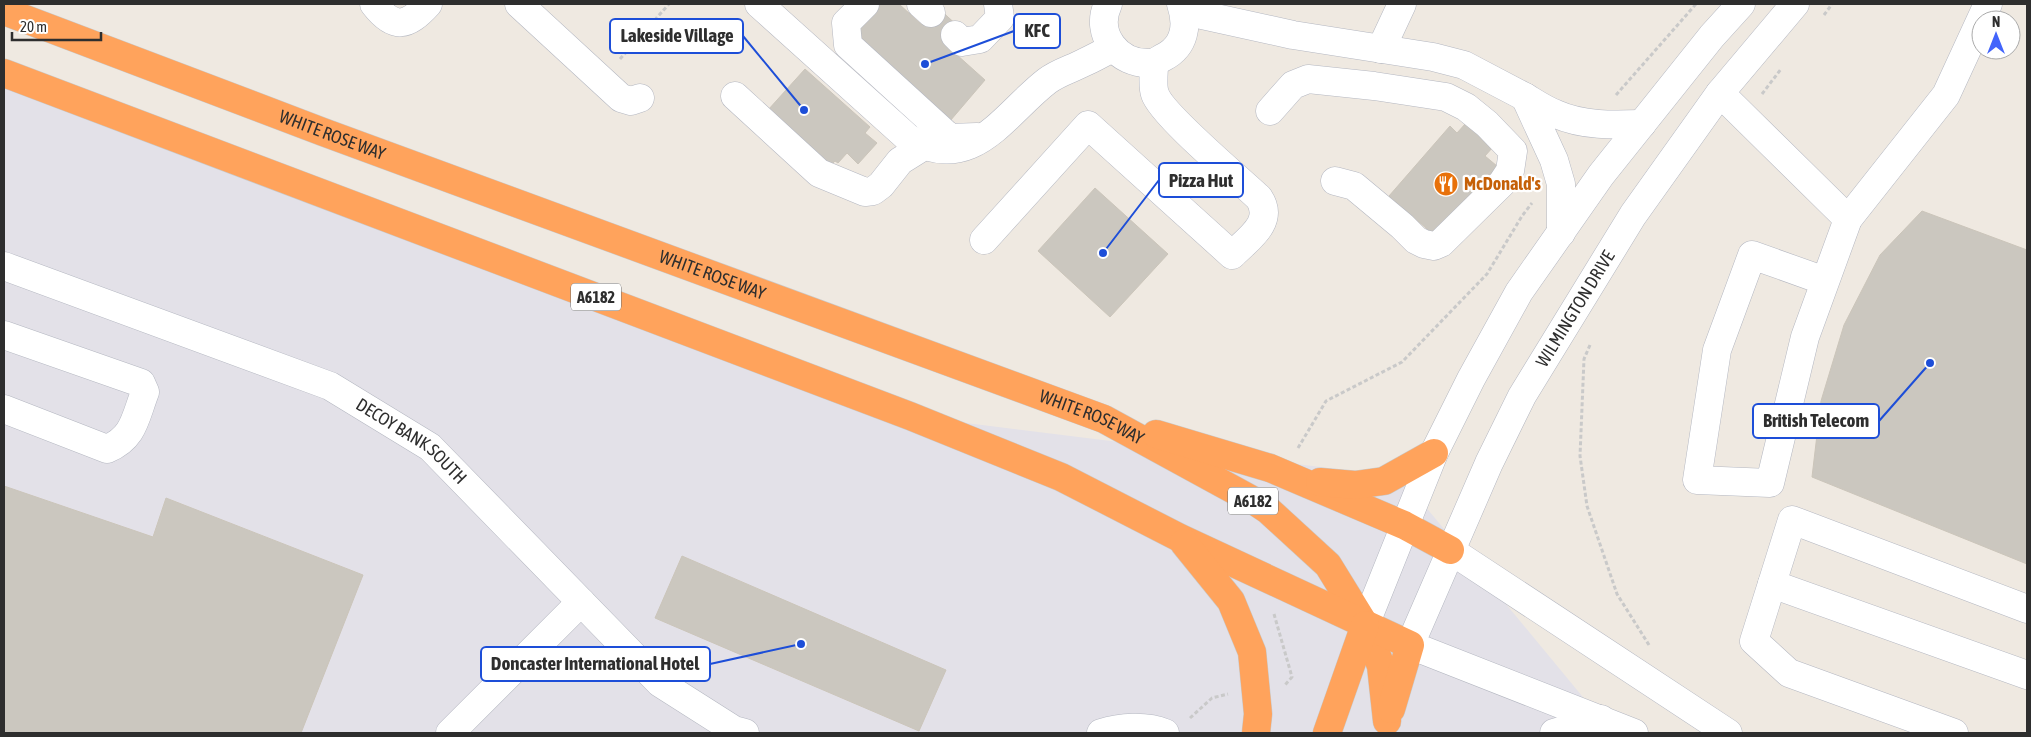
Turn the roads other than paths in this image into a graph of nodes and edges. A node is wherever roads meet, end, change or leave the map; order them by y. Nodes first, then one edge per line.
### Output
1 (374, 4) edge
2 (428, 4) edge
3 (519, 4) edge
4 (758, 4) edge
5 (865, 4) edge
6 (998, 4) edge
7 (1108, 4) edge
8 (1402, 4) edge
9 (1741, 4) edge
10 (1795, 4) edge
11 (1988, 4) edge
12 (1183, 7) edge
13 (4, 11) edge
14 (955, 35) dead end
15 (1112, 48) junction
16 (1381, 49) junction
17 (1154, 64) junction
18 (4, 73) edge
19 (1720, 93) junction
20 (735, 96) dead end
21 (1525, 97) junction
22 (640, 98) dead end
23 (1270, 111) dead end
24 (1642, 124) junction
25 (986, 137) junction
26 (924, 146) junction
27 (1335, 181) dead end
28 (1848, 218) junction
29 (1560, 233) junction
30 (984, 240) dead end
31 (4, 266) edge
32 (1825, 281) junction
33 (4, 334) edge
34 (4, 409) edge
35 (1104, 419) junction
36 (1434, 453) junction
37 (1284, 474) junction
38 (1770, 483) junction
39 (1792, 520) junction
40 (1404, 525) junction
41 (1180, 538) junction
42 (1450, 550) junction
43 (1772, 584) junction
44 (581, 602) junction
45 (2027, 609) edge
46 (1365, 625) junction
47 (1410, 645) junction
48 (2027, 675) edge
49 (1600, 719) junction
50 (1385, 727) edge
51 (450, 733) edge
52 (745, 733) edge
53 (1101, 733) edge
54 (1165, 733) edge
55 (1256, 733) edge
56 (1326, 733) edge
57 (1554, 733) edge
58 (1634, 733) edge
59 (1728, 733) edge
60 (1954, 733) edge

1 - 2 street
3 - 22 street
4 - 26 street
5 - 25 street
6 - 14 street
7 - 15 street
8 - 16 street
9 - 24 street
10 - 19 street, WILMINGTON DRIVE
11 - 28 street
12 - 16 street
12 - 17 street
13 - 35 highway, WHITE ROSE WAY / A6182
15 - 17 street
15 - 25 street
16 - 21 street
17 - 30 street
18 - 41 highway, A6182
19 - 28 street
19 - 42 street, WILMINGTON DRIVE
20 - 26 street
21 - 24 street
21 - 29 street
23 - 27 street
24 - 29 street
25 - 26 street
28 - 32 street
29 - 36 street
31 - 44 street, DECOY BANK SOUTH
32 - 38 street
32 - 38 street
33 - 34 street
35 - 37 highway
35 - 46 highway, WHITE ROSE WAY / A6182
36 - 37 highway
36 - 40 street
37 - 40 highway
38 - 39 street
39 - 43 street
39 - 45 street
40 - 42 highway
40 - 46 street
41 - 46 highway, A6182
41 - 55 highway, A6182
42 - 47 street, WILMINGTON DRIVE
42 - 59 street
43 - 48 street
43 - 60 street
44 - 51 street
44 - 52 street, DECOY BANK SOUTH
46 - 47 highway, A6182
46 - 50 highway, WHITE ROSE WAY
46 - 56 highway
47 - 49 street
47 - 50 highway, WHITE ROSE WAY
49 - 57 street
49 - 58 street
53 - 54 street

